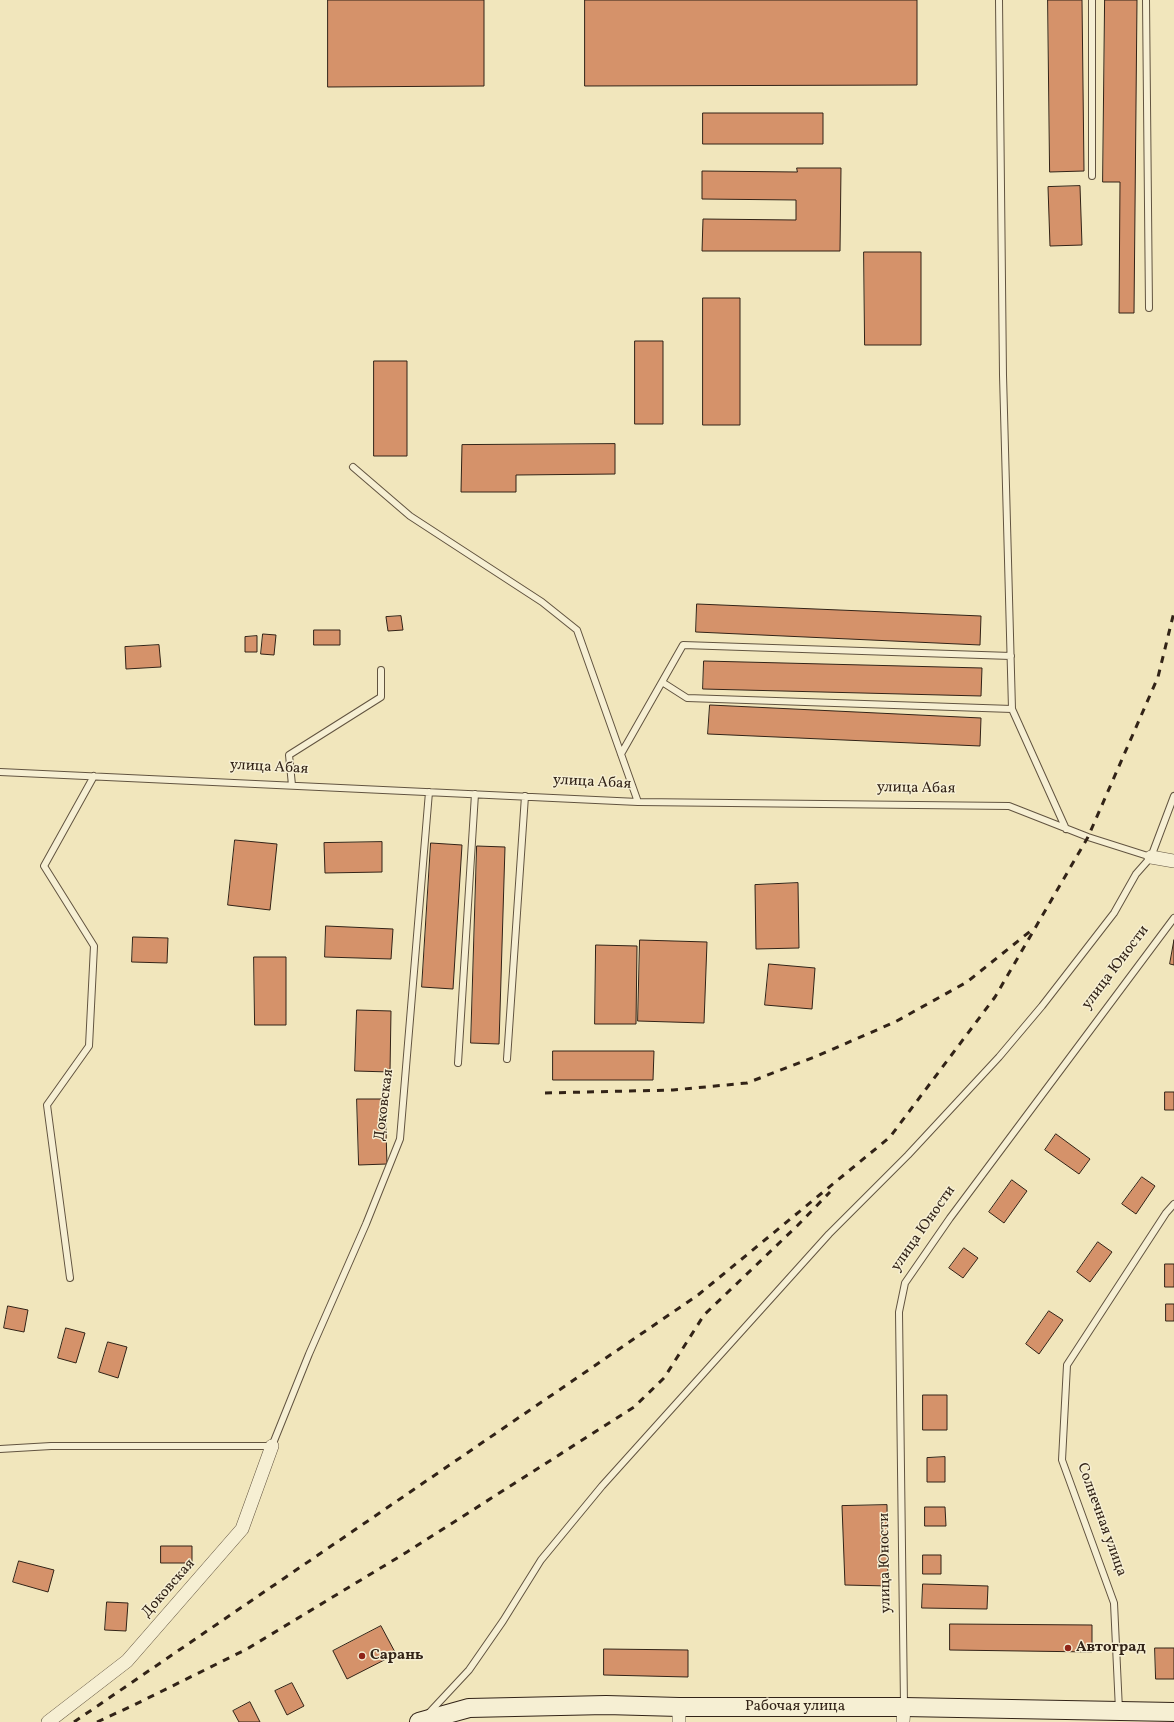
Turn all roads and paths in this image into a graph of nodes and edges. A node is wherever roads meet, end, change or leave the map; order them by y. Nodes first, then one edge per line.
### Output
1 (999, 0) edge
2 (1092, 0) edge
3 (1146, 0) edge
4 (1092, 176) dead end
5 (1149, 308) dead end
6 (353, 467) dead end
7 (1011, 656) junction
8 (381, 670) dead end
9 (662, 682) junction
10 (1012, 709) junction
11 (621, 754) junction
12 (0, 772) edge
13 (94, 776) junction
14 (292, 785) junction
15 (429, 792) junction
16 (475, 794) junction
17 (525, 796) junction
18 (1174, 796) edge
19 (638, 802) junction
20 (1066, 829) junction
21 (1151, 856) junction
22 (1174, 861) edge
23 (1174, 918) edge
24 (507, 1059) dead end
25 (458, 1064) dead end
26 (1174, 1204) edge
27 (70, 1278) dead end
28 (272, 1446) junction
29 (0, 1449) edge
30 (1119, 1711) junction
31 (1174, 1712) edge
32 (903, 1714) edge
33 (679, 1715) edge
34 (1059, 1716) edge
35 (421, 1721) edge
36 (48, 1722) edge

1 - 7 lane
2 - 4 lane
3 - 5 lane
6 - 11 lane
7 - 9 lane
7 - 10 lane
8 - 14 lane
9 - 10 lane
9 - 11 lane
10 - 20 lane
11 - 19 lane
12 - 13 lane, улица Абая
13 - 14 lane, улица Абая
13 - 27 lane
14 - 15 lane, улица Абая
15 - 16 lane, улица Абая
15 - 28 lane, Доковская
16 - 17 lane, улица Абая
16 - 25 lane
17 - 19 lane, улица Абая
17 - 24 lane
18 - 21 lane
19 - 20 lane, улица Абая
20 - 21 lane, улица Абая
21 - 22 street, улица Абая
21 - 35 lane
23 - 32 lane, улица Юности
26 - 30 lane, Солнечная улица
28 - 29 lane
28 - 36 street, Доковская
30 - 31 main road, Рабочая улица
30 - 34 main road, Рабочая улица
32 - 33 main road, Рабочая улица
32 - 34 main road, Рабочая улица
33 - 35 main road, Рабочая улица

